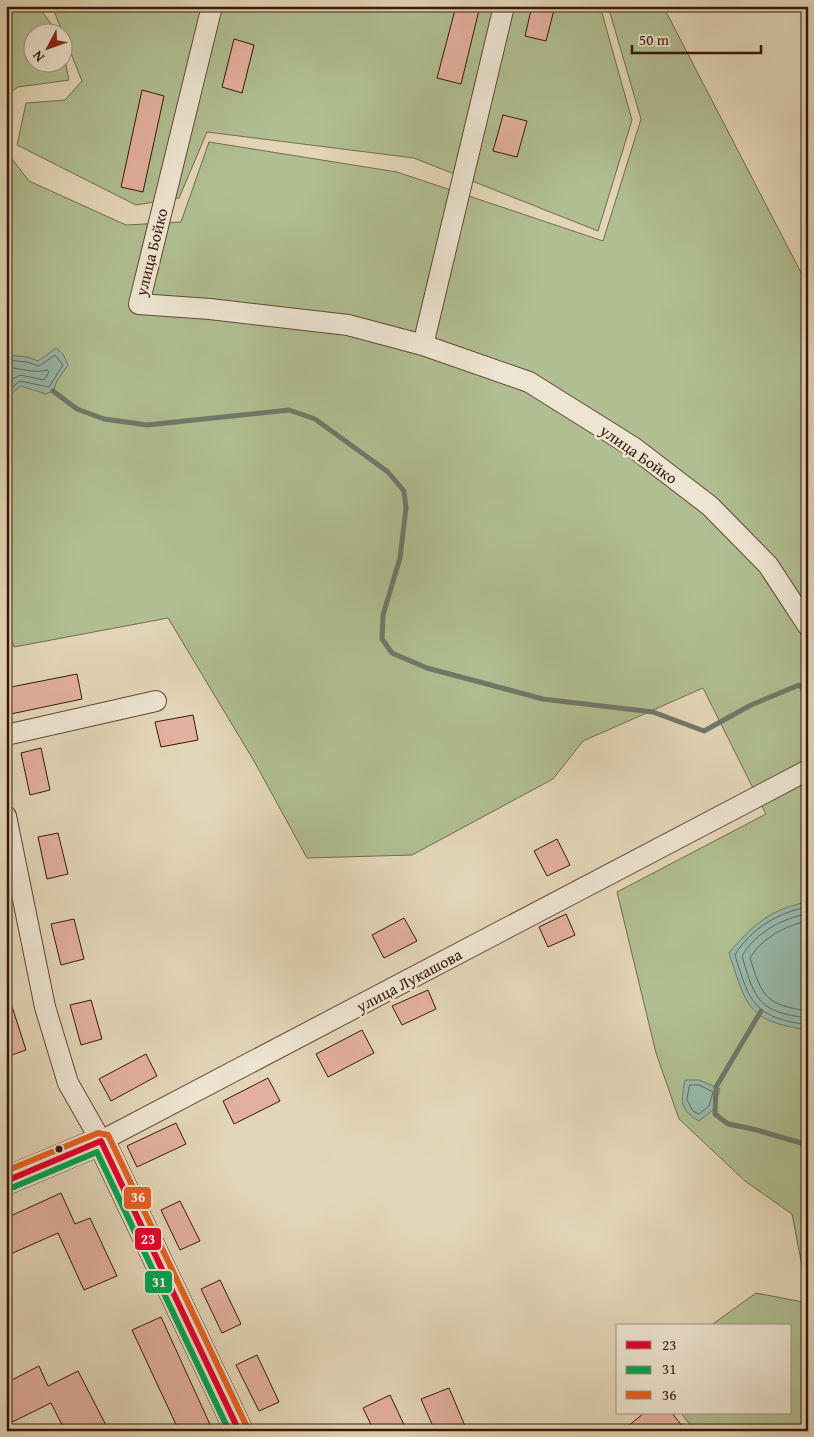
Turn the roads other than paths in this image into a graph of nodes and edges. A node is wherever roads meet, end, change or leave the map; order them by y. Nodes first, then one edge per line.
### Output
1 (212, 6) edge
2 (504, 6) edge
3 (423, 345) junction
4 (808, 626) edge
5 (156, 701) dead end
6 (6, 735) edge
7 (808, 770) edge
8 (6, 816) edge
9 (101, 1141) junction
10 (6, 1181) edge
11 (239, 1431) edge

1 - 3 street, улица Бойко
2 - 3 street
3 - 4 street, улица Бойко
5 - 6 street
7 - 9 street, улица Лукашова
8 - 9 street
9 - 10 main road, улица Лукашова
9 - 11 main road

